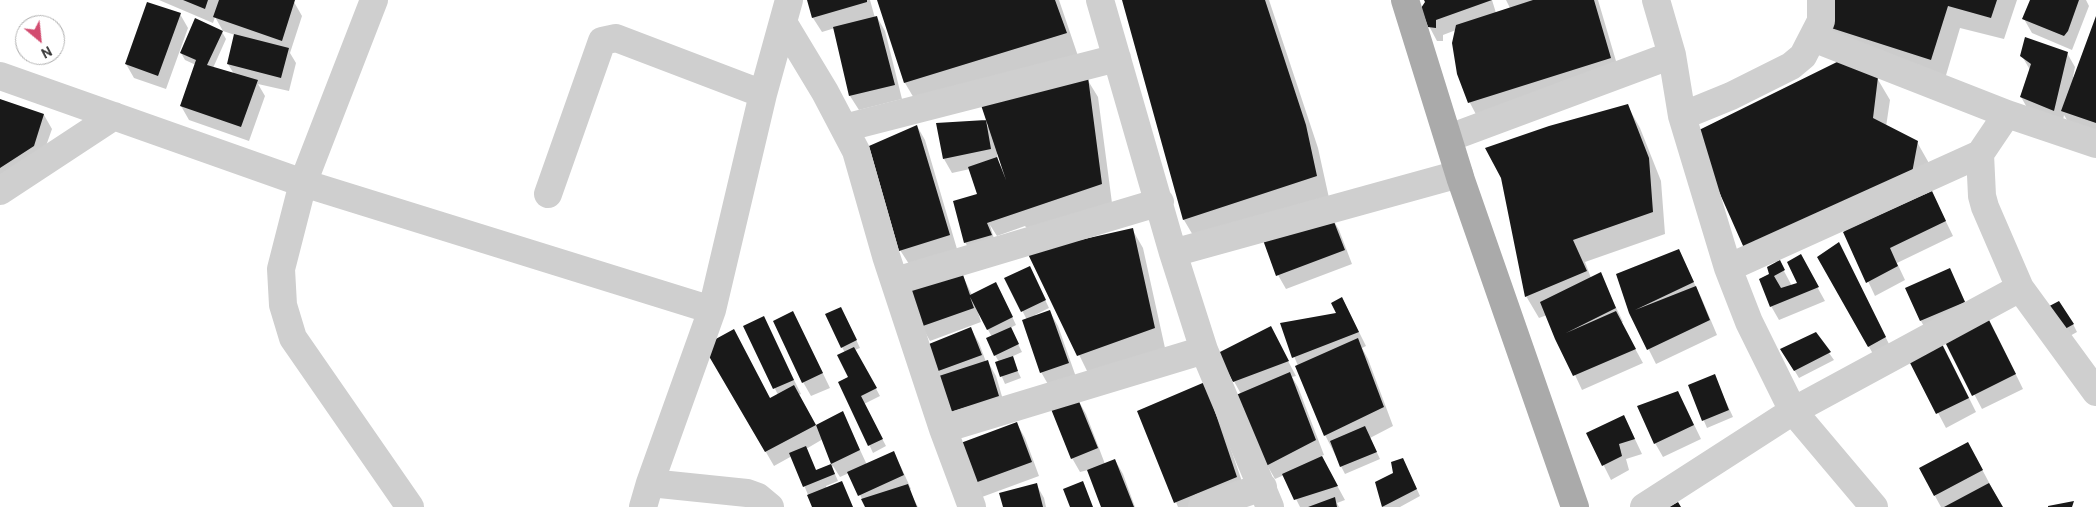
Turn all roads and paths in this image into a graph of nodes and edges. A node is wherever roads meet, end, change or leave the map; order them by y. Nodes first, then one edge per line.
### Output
1 (374, 0) edge
2 (1100, 0) edge
3 (1405, 0) edge
4 (1656, 0) edge
5 (1820, 0) edge
6 (786, 12) edge
7 (1813, 38) junction
8 (1672, 55) junction
9 (1117, 58) junction
10 (0, 76) edge
11 (762, 94) junction
12 (2007, 114) junction
13 (114, 116) junction
14 (1682, 116) junction
15 (844, 128) junction
16 (1449, 138) junction
17 (2096, 144) edge
18 (1980, 154) junction
19 (1459, 174) junction
20 (303, 183) junction
21 (0, 191) edge
22 (548, 194) dead end
23 (1160, 202) junction
24 (1173, 253) junction
25 (1728, 268) junction
26 (896, 281) junction
27 (2020, 288) junction
28 (712, 310) junction
29 (1204, 350) junction
30 (2096, 392) edge
31 (1794, 411) junction
32 (943, 429) junction
33 (646, 495) edge
34 (1266, 497) edge
35 (410, 507) edge
36 (770, 507) edge
37 (972, 507) edge
38 (1202, 507) edge
39 (1575, 507) edge
40 (1644, 507) edge
41 (1874, 507) edge

1 - 20 street
2 - 9 street
3 - 16 main road
4 - 8 street
5 - 7 street
6 - 11 street
6 - 15 street
7 - 12 street
7 - 14 street
8 - 14 street
8 - 16 street
9 - 15 street
9 - 23 street
10 - 13 street
11 - 22 street
11 - 28 street
12 - 17 street
12 - 18 street
13 - 20 street
13 - 21 street
14 - 25 street
15 - 26 street
16 - 19 main road
18 - 25 street
18 - 27 street
19 - 24 street
19 - 39 main road
20 - 28 street
20 - 35 street
23 - 24 street
23 - 26 street
24 - 29 street
25 - 31 street
26 - 32 street
27 - 30 street
27 - 31 street
28 - 33 street
29 - 32 street
29 - 34 street
31 - 40 street
31 - 41 street
32 - 37 street
33 - 36 street
34 - 38 street

